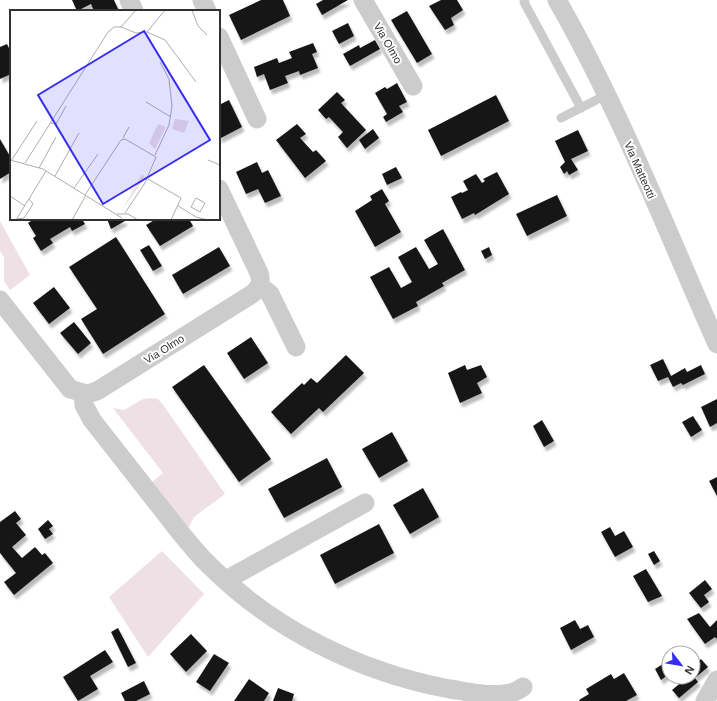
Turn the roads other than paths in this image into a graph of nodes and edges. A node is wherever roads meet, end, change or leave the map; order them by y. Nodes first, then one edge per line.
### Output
1 (129, 0) edge
2 (202, 0) edge
3 (363, 0) edge
4 (525, 0) edge
5 (557, 0) edge
6 (134, 10) edge
7 (207, 10) edge
8 (220, 39) edge
9 (413, 86) dead end
10 (606, 95) junction
11 (581, 108) junction
12 (562, 118) dead end
13 (257, 119) dead end
14 (220, 191) edge
15 (260, 286) junction
16 (0, 300) edge
17 (717, 344) edge
18 (296, 347) dead end
19 (83, 394) junction
20 (365, 503) dead end
21 (226, 580) junction
22 (717, 680) edge
23 (523, 687) dead end
24 (705, 701) edge

1 - 6 street
2 - 7 street
3 - 9 street, Via Olmo
4 - 11 lane
5 - 10 street, Via Matteotti
8 - 13 street
10 - 11 lane
10 - 17 street, Via Matteotti
11 - 12 lane
14 - 15 street
15 - 18 street
15 - 19 street, Via Olmo
16 - 19 street
19 - 21 street
20 - 21 street
21 - 23 street
22 - 24 street

